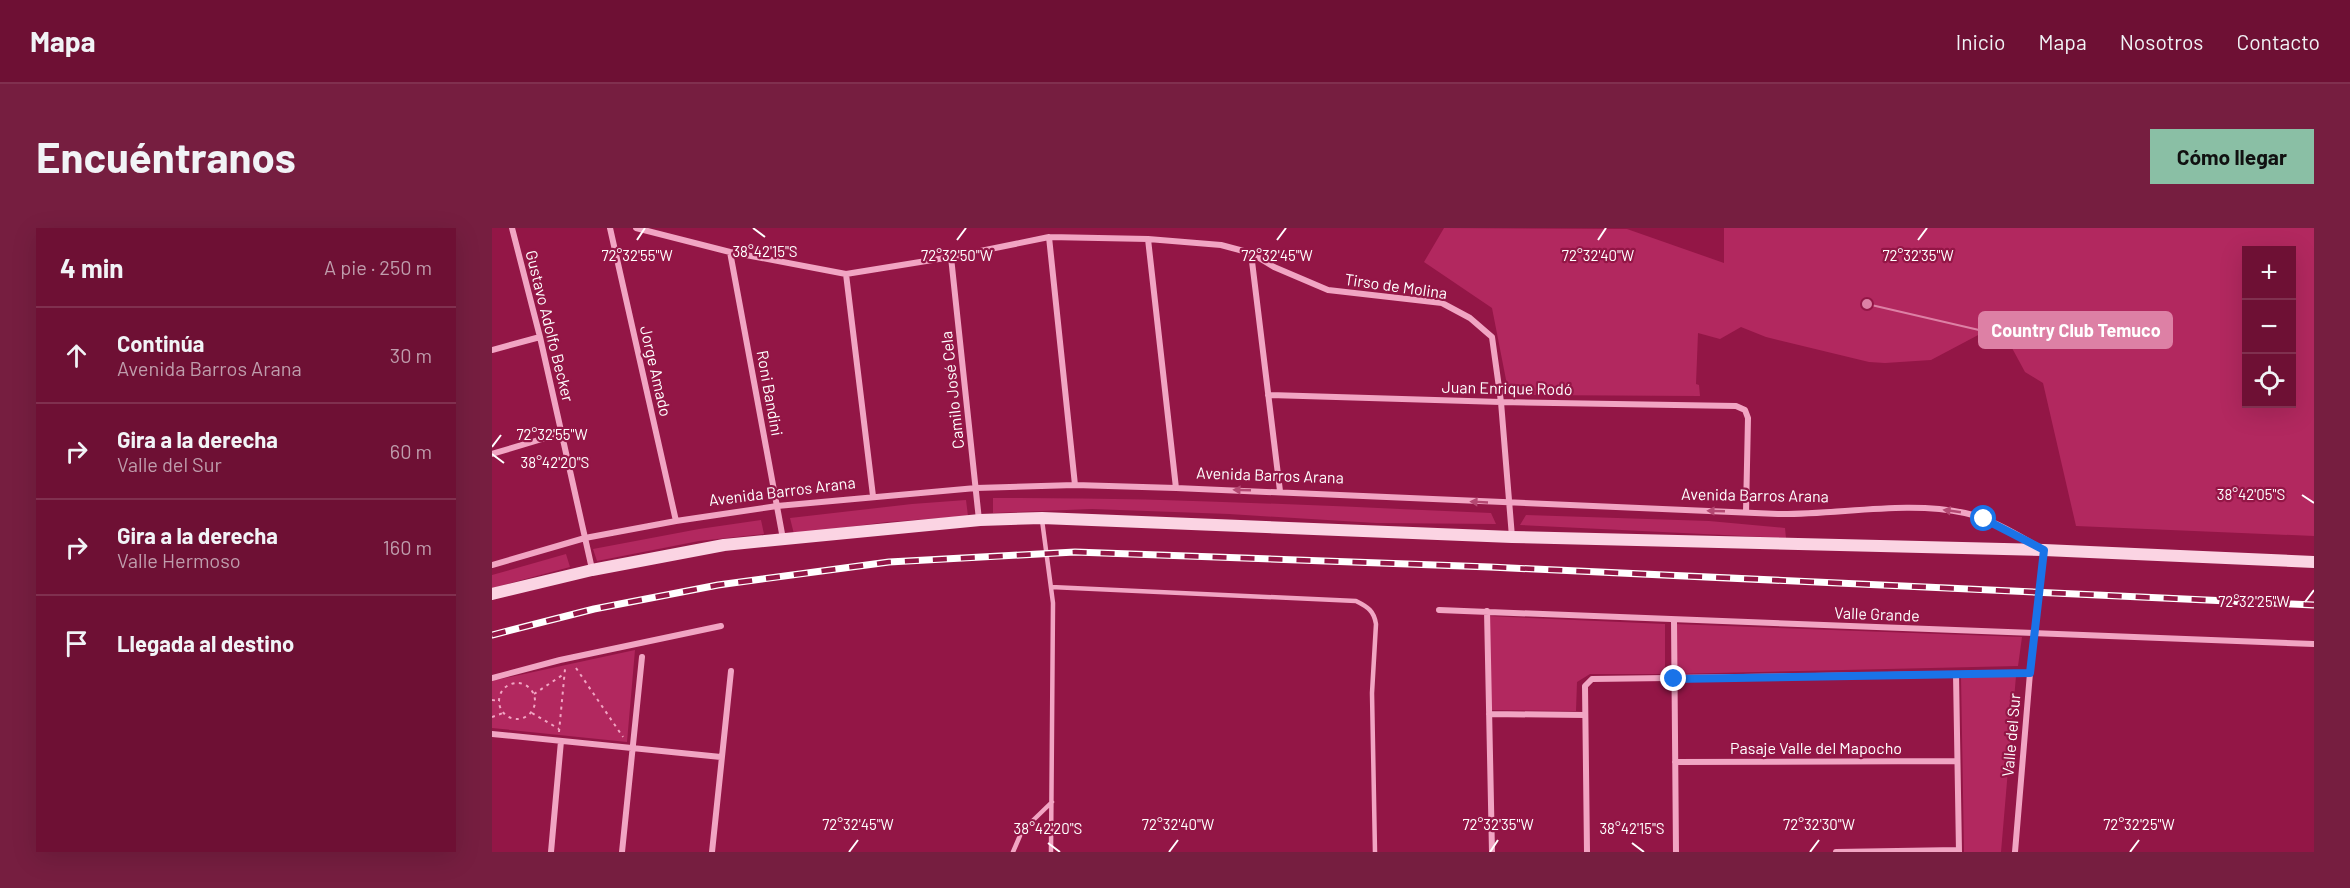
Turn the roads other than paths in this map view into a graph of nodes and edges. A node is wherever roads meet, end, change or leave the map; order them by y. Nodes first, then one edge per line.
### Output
1 (512, 228) edge
2 (610, 228) edge
3 (636, 228) edge
4 (1049, 237) junction
5 (1148, 239) junction
6 (730, 252) junction
7 (1251, 252) junction
8 (951, 257) junction
9 (846, 274) junction
10 (540, 336) junction
11 (492, 350) edge
12 (1268, 395) junction
13 (1501, 402) junction
14 (562, 433) junction
15 (492, 454) edge
16 (1076, 485) junction
17 (976, 488) junction
18 (1176, 488) junction
19 (1280, 491) junction
20 (873, 496) junction
21 (1511, 503) junction
22 (777, 506) junction
23 (1746, 512) junction
24 (1042, 518) junction
25 (980, 520) junction
26 (676, 521) junction
27 (1512, 537) junction
28 (585, 538) junction
29 (783, 539) junction
30 (2044, 550) junction
31 (2314, 562) edge
32 (492, 565) edge
33 (592, 570) junction
34 (1051, 587) junction
35 (492, 594) edge
36 (1440, 610) dead end
37 (1487, 611) junction
38 (1674, 620) junction
39 (721, 626) dead end
40 (2036, 633) junction
41 (2314, 644) edge
42 (642, 657) dead end
43 (730, 671) dead end
44 (2030, 673) junction
45 (1956, 674) junction
46 (492, 678) edge
47 (1674, 679) junction
48 (1489, 714) junction
49 (1586, 715) junction
50 (492, 734) edge
51 (561, 741) junction
52 (633, 748) junction
53 (721, 758) junction
54 (1957, 761) junction
55 (1675, 762) junction
56 (1052, 802) junction
57 (1959, 851) edge
58 (550, 852) edge
59 (622, 852) edge
60 (712, 852) edge
61 (1013, 852) edge
62 (1052, 852) edge
63 (1375, 852) edge
64 (1492, 852) edge
65 (1587, 852) edge
66 (1676, 852) edge
67 (1836, 852) edge
68 (2015, 852) edge

1 - 10 street, Gustavo Adolfo Becker
2 - 26 street, Jorge Amado
3 - 6 street, Tirso de Molina
4 - 5 street, Tirso de Molina
4 - 8 street, Tirso de Molina
4 - 16 street
5 - 7 street, Tirso de Molina
5 - 18 street
6 - 9 street, Tirso de Molina
6 - 22 street, Roni Bandini
7 - 12 street
7 - 13 street, Tirso de Molina
8 - 9 street, Tirso de Molina
8 - 17 street, Camilo José Cela
9 - 20 street
10 - 11 street
10 - 14 street, Gustavo Adolfo Becker
12 - 13 street, Juan Enrique Rodó
12 - 19 street
13 - 21 street, Tirso de Molina
13 - 23 street, Juan Enrique Rodó
14 - 15 street
14 - 28 street, Gustavo Adolfo Becker
16 - 17 street, Avenida Barros Arana
16 - 18 street, Avenida Barros Arana
17 - 20 street, Avenida Barros Arana
17 - 25 street, Camilo José Cela
19 -> 18 street, Avenida Barros Arana
21 -> 19 street, Avenida Barros Arana
20 - 22 street, Avenida Barros Arana
23 -> 21 street, Avenida Barros Arana
21 - 27 street, Tirso de Molina
22 - 26 street, Avenida Barros Arana
22 - 29 street, Roni Bandini
30 -> 23 street, Avenida Barros Arana
24 - 25 main road, Avenida Barros Arana
24 - 27 main road, Avenida Barros Arana
24 - 34 lane
25 - 29 main road, Avenida Barros Arana
26 - 28 street, Avenida Barros Arana
27 - 30 main road, Avenida Barros Arana
28 - 32 street, Avenida Barros Arana
28 - 33 street, Gustavo Adolfo Becker
29 - 33 main road, Avenida Barros Arana
30 - 31 main road, Avenida Barros Arana
30 - 40 street, Valle del Sur
33 - 35 main road, Avenida Barros Arana
34 - 56 lane
34 - 63 lane
36 - 37 street, Valle Grande
37 - 38 street, Valle Grande
37 - 48 street
38 - 40 street, Valle Grande
38 - 47 street
39 - 46 street
40 - 41 street, Valle Grande
40 - 44 street, Valle del Sur
42 - 52 street
43 - 53 street
44 - 45 street
44 - 68 street, Valle del Sur
45 - 47 street
45 - 54 street
47 - 49 street
47 - 55 street
48 - 49 street
48 - 64 street
49 - 65 street
50 - 51 street
51 - 52 street
51 - 58 street
52 - 53 street
52 - 59 street
53 - 60 street
54 - 55 street, Pasaje Valle del Mapocho
54 - 57 street
55 - 66 street
56 - 61 lane
56 - 62 lane
57 - 67 street

